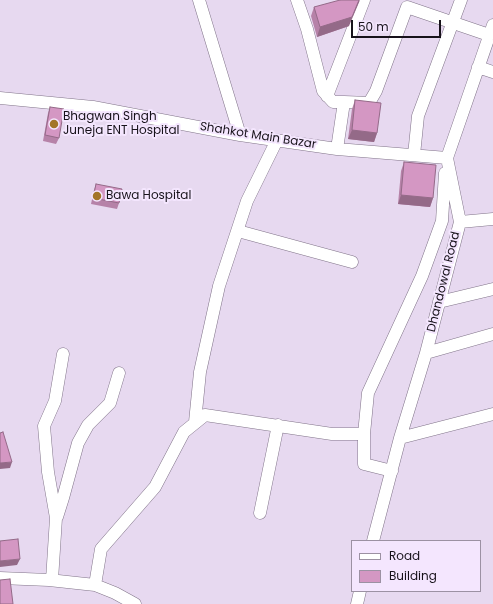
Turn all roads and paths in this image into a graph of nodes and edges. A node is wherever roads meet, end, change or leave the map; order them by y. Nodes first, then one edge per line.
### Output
1 (200, 0) edge
2 (297, 0) edge
3 (364, 0) edge
4 (462, 0) edge
5 (408, 3) edge
6 (453, 23) junction
7 (492, 29) edge
8 (478, 67) junction
9 (493, 72) edge
10 (327, 96) junction
11 (0, 98) edge
12 (344, 102) junction
13 (240, 135) junction
14 (277, 140) junction
15 (337, 148) junction
16 (414, 154) junction
17 (447, 158) junction
18 (493, 218) edge
19 (460, 222) junction
20 (238, 231) junction
21 (352, 262) dead end
22 (493, 289) edge
23 (439, 302) junction
24 (493, 334) edge
25 (426, 353) junction
26 (64, 354) dead end
27 (119, 373) dead end
28 (493, 414) edge
29 (195, 422) junction
30 (278, 426) junction
31 (364, 434) junction
32 (400, 438) junction
33 (392, 471) junction
34 (260, 513) dead end
35 (56, 518) junction
36 (373, 540) edge
37 (0, 578) edge
38 (52, 580) junction
39 (95, 585) junction
40 (360, 592) edge
41 (135, 604) edge
42 (357, 604) edge

1 - 13 street
2 - 10 street
3 - 10 street
4 - 6 street
5 - 6 street
5 - 12 street
6 - 7 street
6 - 16 street
7 - 8 street
8 - 9 street
8 - 17 street
10 - 12 street
11 - 13 street, Shahkot Main Bazar
12 - 15 street
13 - 14 street, Shahkot Main Bazar
14 - 15 street, Shahkot Main Bazar
14 - 20 street
15 - 16 street, Shahkot Main Bazar
16 - 17 street, Shahkot Main Bazar
17 - 19 street, Dhandowal Road
17 - 31 street
18 - 19 street
19 - 23 street, Dhandowal Road
20 - 21 street
20 - 29 street
22 - 23 street
23 - 25 street, Dhandowal Road
24 - 25 street
25 - 32 street, Dhandowal Road
26 - 35 street
27 - 35 street
28 - 32 street
29 - 30 street
29 - 39 street
30 - 31 street
30 - 34 street
31 - 33 street
32 - 33 street, Dhandowal Road
33 - 36 street, Dhandowal Road
35 - 38 street
37 - 38 street
38 - 39 street
39 - 41 street
40 - 42 street

